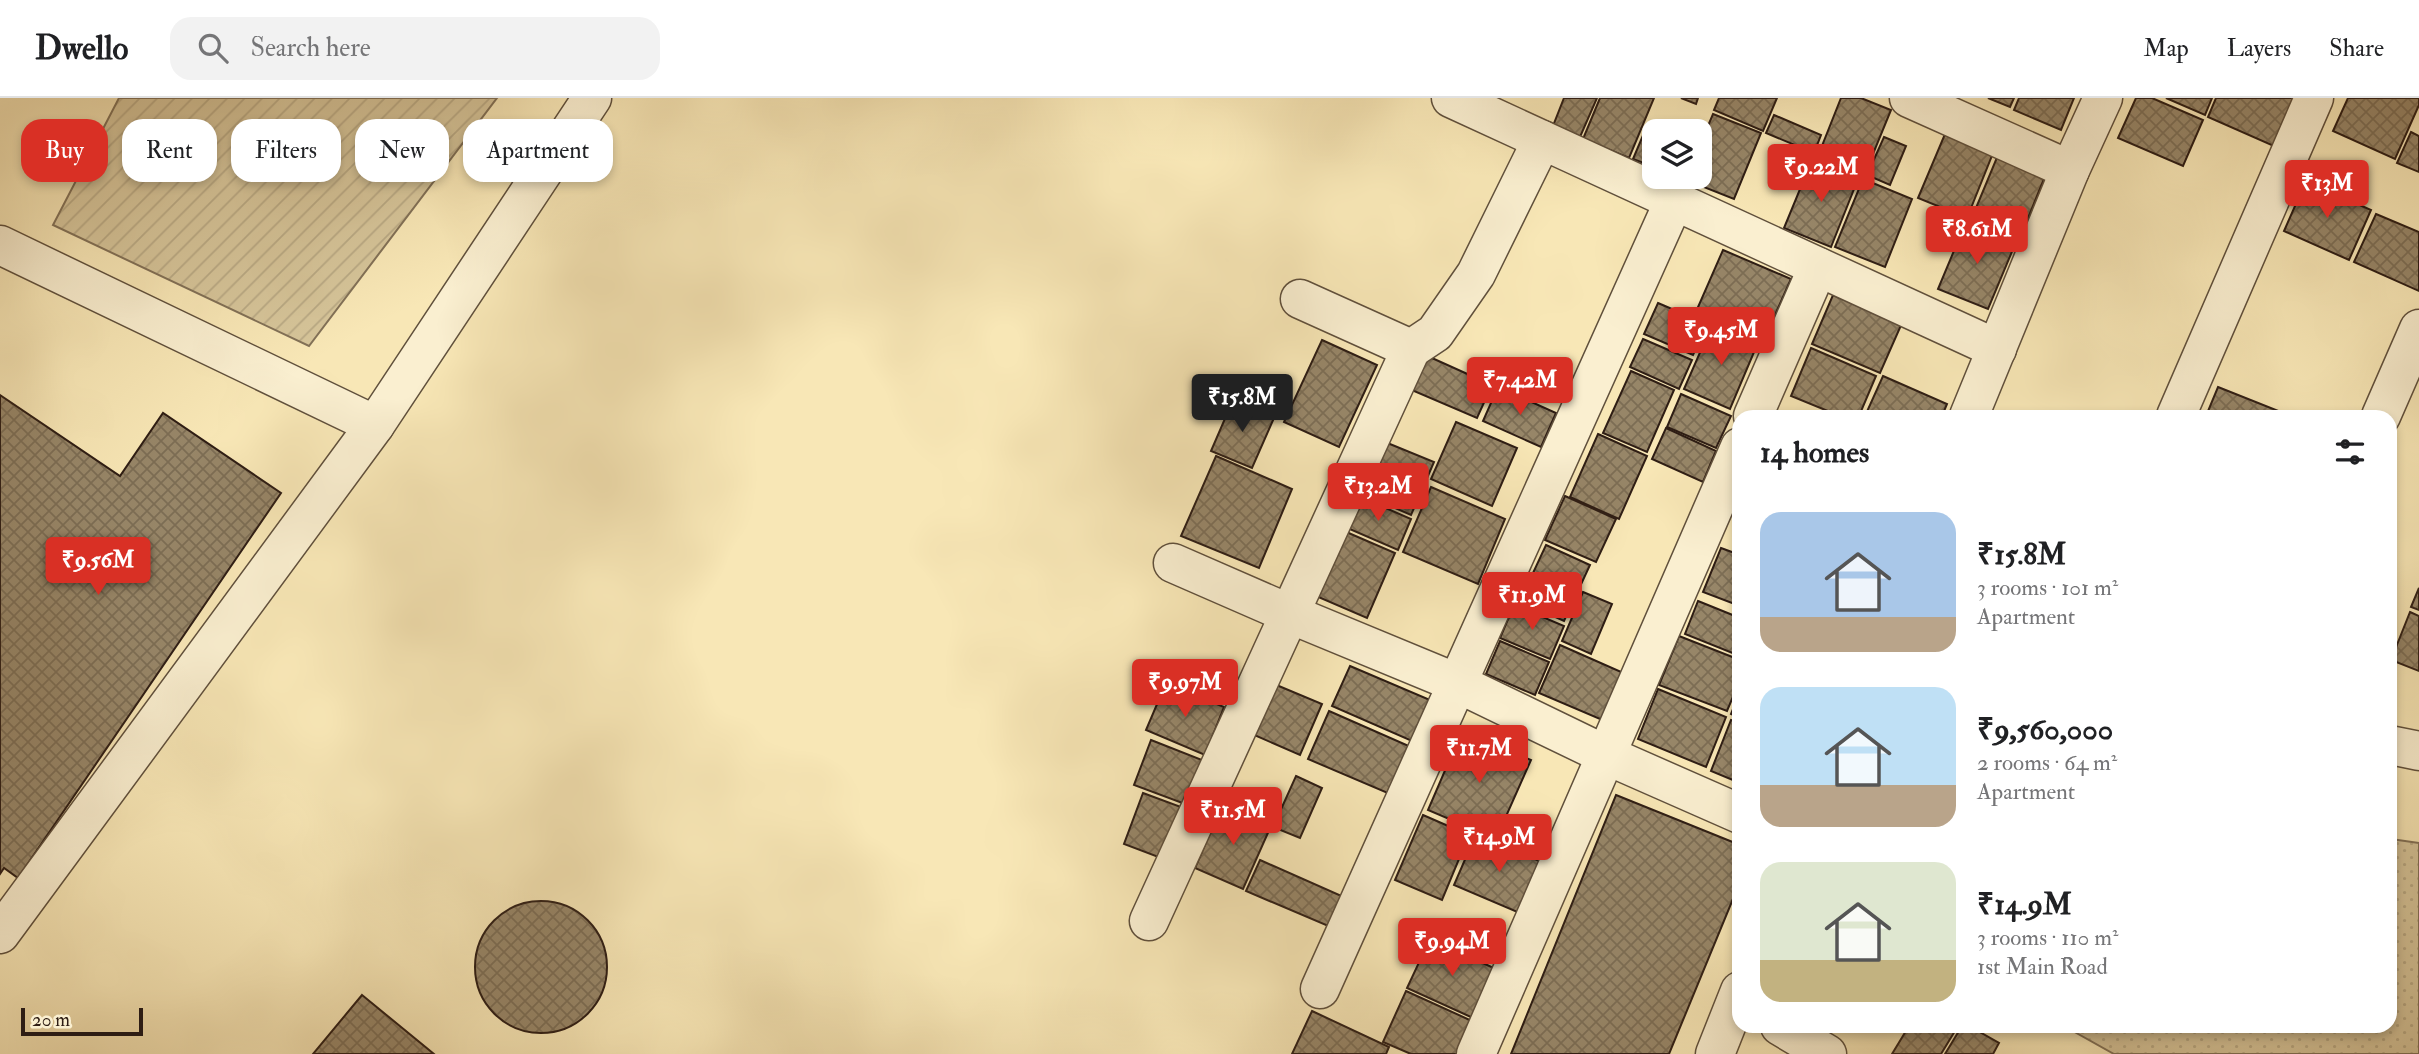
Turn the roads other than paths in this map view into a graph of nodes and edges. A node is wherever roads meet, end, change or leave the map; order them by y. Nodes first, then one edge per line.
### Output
1 (592, 98) edge
2 (1451, 98) edge
3 (1909, 98) edge
4 (2103, 98) edge
5 (2314, 98) edge
6 (1542, 140) junction
7 (2070, 170) junction
8 (1674, 201) junction
9 (0, 245) edge
10 (1818, 267) junction
11 (1300, 299) dead end
12 (2419, 329) edge
13 (1411, 349) junction
14 (1997, 349) junction
15 (1756, 410) edge
16 (1972, 410) edge
17 (2179, 410) edge
18 (2384, 410) edge
19 (375, 425) junction
20 (1732, 465) edge
21 (1173, 563) dead end
22 (1290, 614) junction
23 (1457, 682) junction
24 (2397, 746) edge
25 (2419, 751) edge
26 (1606, 755) junction
27 (1732, 810) edge
28 (1149, 920) dead end
29 (0, 933) edge
30 (1320, 989) dead end
31 (1732, 1014) edge
32 (1792, 1033) edge
33 (1476, 1054) edge
34 (1715, 1054) edge
35 (1827, 1054) edge

1 - 19 street
2 - 6 street
3 - 7 street
4 - 7 street
5 - 17 street
6 - 8 street
6 - 13 street
7 - 14 street
8 - 10 street
8 - 23 street
9 - 19 street
10 - 14 street
10 - 15 street
11 - 13 street
12 - 18 street
13 - 22 street
14 - 16 street
19 - 29 street
20 - 26 street
21 - 22 street
22 - 23 street
22 - 28 street
23 - 26 street
23 - 30 street
24 - 25 street
26 - 27 street
26 - 33 street
31 - 34 street
32 - 35 street

